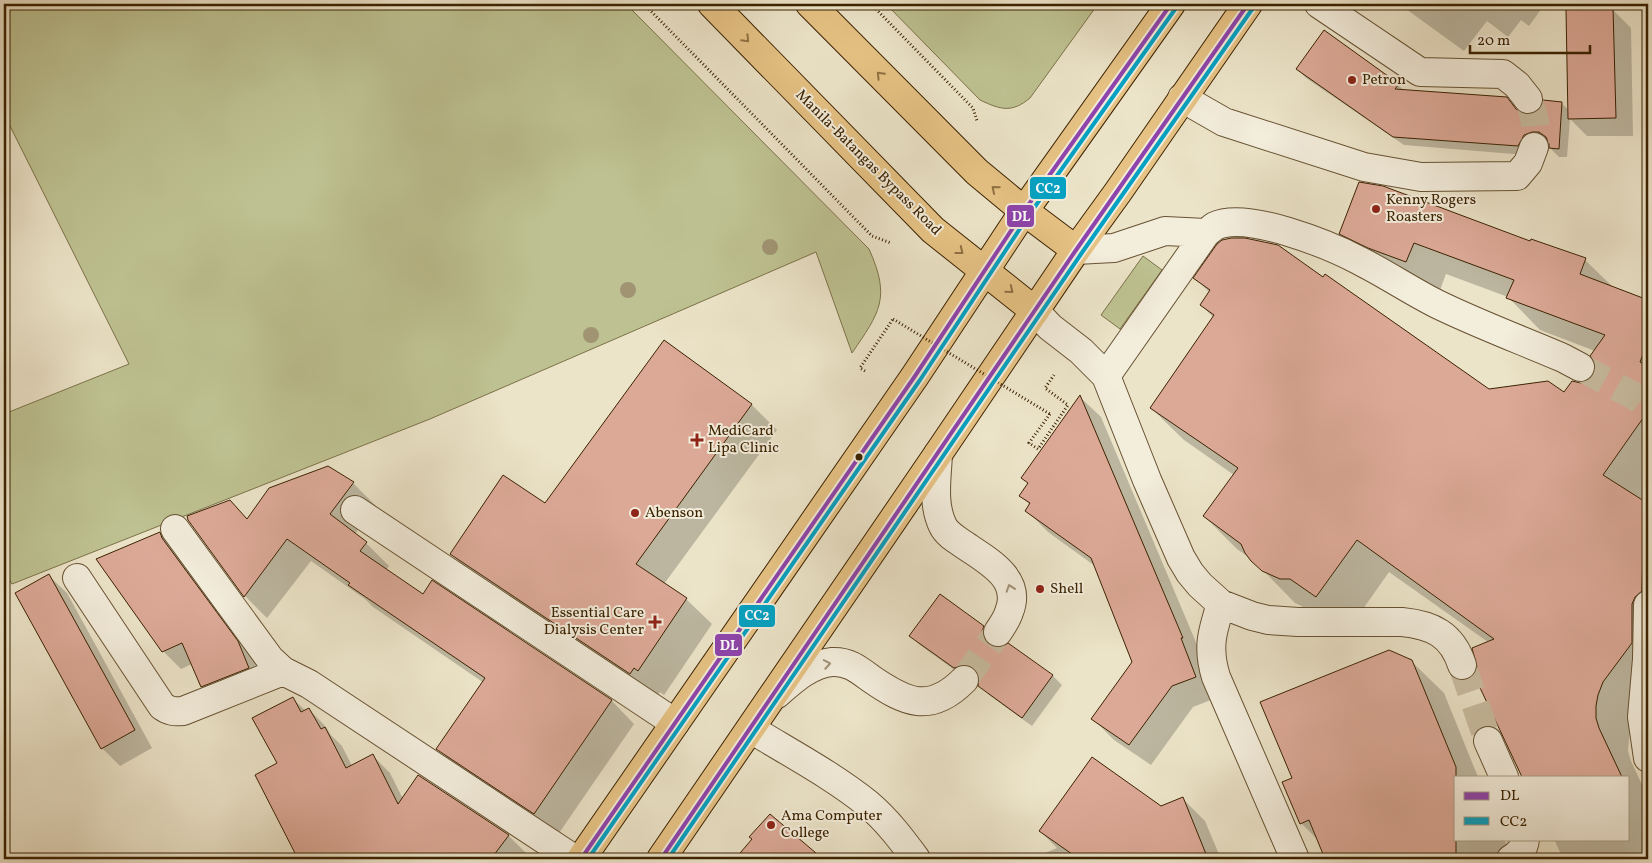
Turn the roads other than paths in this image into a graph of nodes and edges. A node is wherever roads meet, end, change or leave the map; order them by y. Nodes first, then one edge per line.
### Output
1 (712, 4) edge
2 (810, 4) edge
3 (1171, 4) edge
4 (1248, 4) edge
5 (1320, 4) edge
6 (1182, 98) junction
7 (1528, 99) tunnel mouth
8 (1534, 147) tunnel mouth
9 (1024, 212) junction
10 (1206, 233) junction
11 (1076, 250) junction
12 (984, 270) junction
13 (1035, 311) junction
14 (1580, 367) tunnel mouth
15 (1106, 376) junction
16 (938, 454) junction
17 (355, 510) dead end
18 (175, 529) dead end
19 (77, 578) dead end
20 (1221, 604) junction
21 (1648, 605) edge
22 (998, 632) tunnel mouth
23 (1462, 665) tunnel mouth
24 (282, 671) junction
25 (964, 680) tunnel mouth
26 (772, 698) junction
27 (1646, 706) edge
28 (675, 723) junction
29 (751, 729) junction
30 (1488, 741) tunnel mouth
31 (1648, 758) edge
32 (1504, 776) edge
33 (1525, 840) edge
34 (668, 857) edge
35 (574, 859) edge
36 (581, 859) edge
37 (916, 859) edge
38 (1295, 859) edge
39 (1511, 859) edge

1 -> 12 main road, Manila-Batangas Bypass Road
9 -> 2 main road
3 - 9 main road
4 - 6 main road
5 - 7 street
6 - 8 street
6 - 11 main road
9 - 11 main road
9 - 12 main road
10 - 11 street
10 - 14 street
10 - 15 street
11 - 13 main road
12 -> 13 main road, Manila-Batangas Bypass Road
12 - 28 main road
13 - 15 street
13 - 16 main road
15 - 20 street
22 -> 16 street
16 - 26 main road
17 - 28 street
18 - 24 street
19 - 24 street
20 - 23 street
20 - 38 street
21 - 27 street
24 - 35 street
26 -> 25 street
26 - 29 main road
27 - 31 street
28 - 36 main road
29 - 34 main road
29 - 37 street
30 - 32 street
33 - 39 street

